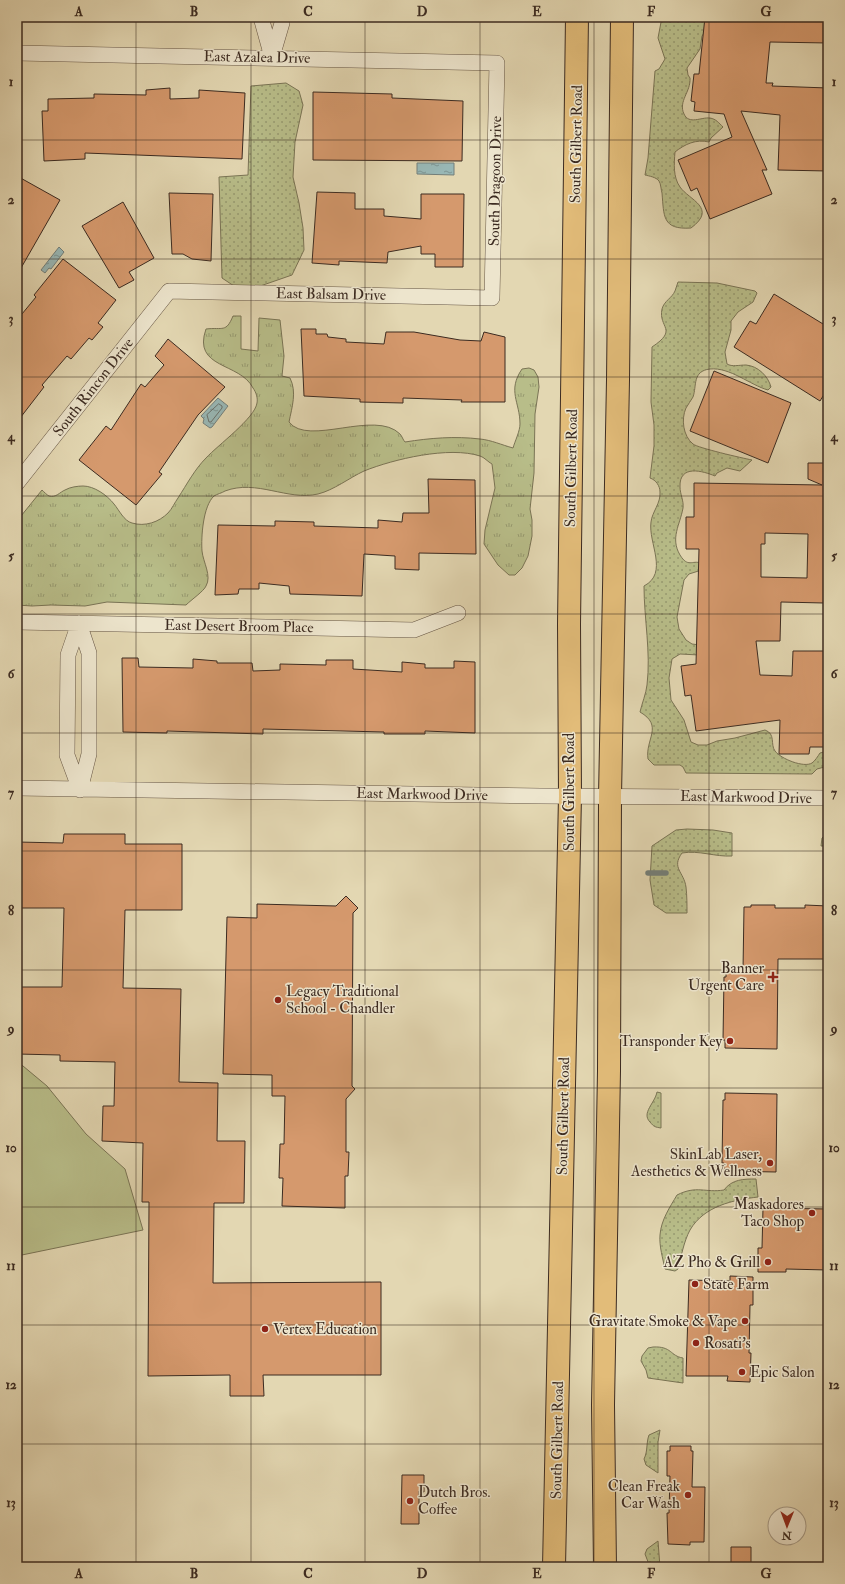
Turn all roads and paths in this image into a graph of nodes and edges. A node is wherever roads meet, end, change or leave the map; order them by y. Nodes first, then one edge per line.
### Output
1 (262, 17) edge
2 (282, 17) edge
3 (577, 17) edge
4 (622, 17) edge
5 (17, 53) edge
6 (272, 57) junction
7 (497, 63) joint
8 (169, 291) joint
9 (492, 298) joint
10 (17, 483) edge
11 (458, 613) dead end
12 (17, 622) edge
13 (79, 623) junction
14 (17, 788) edge
15 (80, 790) junction
16 (570, 796) junction
17 (610, 796) junction
18 (828, 798) edge
19 (554, 1567) edge
20 (605, 1567) edge

1 - 6 street
2 - 6 street
3 - 16 main road, South Gilbert Road
4 - 17 main road
5 - 6 street, East Azalea Drive
6 - 7 street, East Azalea Drive
7 - 9 street, South Dragoon Drive
8 - 9 street, East Balsam Drive
8 - 10 street, South Rincon Drive
11 - 13 street, East Desert Broom Place
12 - 13 street, East Desert Broom Place
13 - 15 street
13 - 15 street
14 - 15 street, East Markwood Drive
15 - 16 street, East Markwood Drive
16 - 17 street, East Markwood Drive
16 - 19 main road, South Gilbert Road
17 - 18 street, East Markwood Drive
17 - 20 main road

